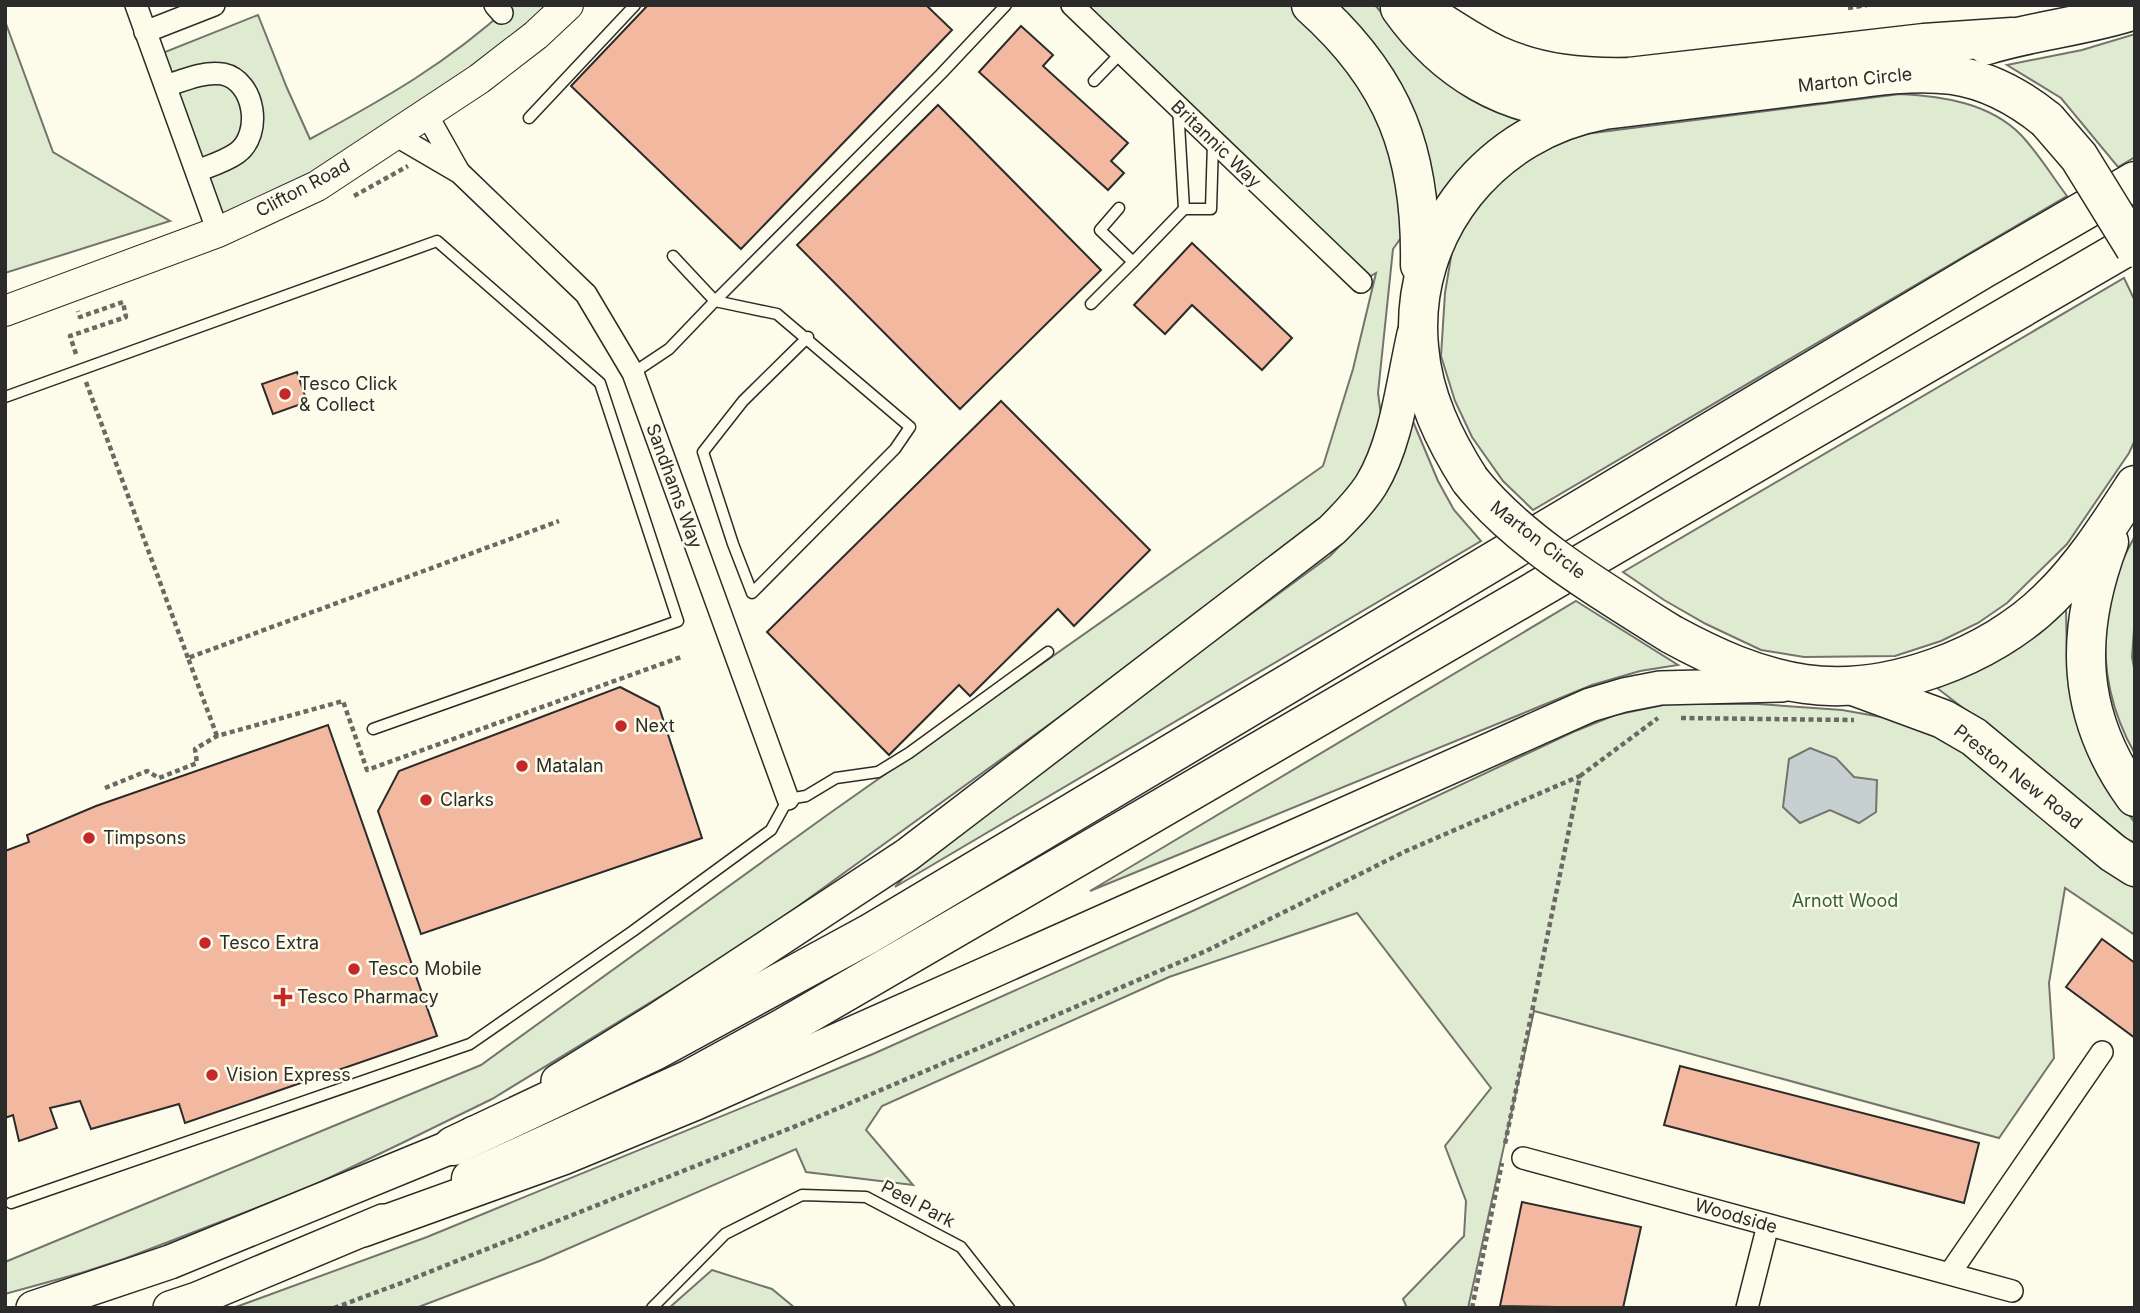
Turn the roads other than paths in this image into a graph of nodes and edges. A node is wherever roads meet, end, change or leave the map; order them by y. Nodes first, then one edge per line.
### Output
1 (136, 5) edge
2 (214, 5) edge
3 (568, 5) edge
4 (635, 5) edge
5 (1006, 5) edge
6 (1072, 5) edge
7 (1311, 5) edge
8 (1398, 5) edge
9 (1413, 5) edge
10 (2135, 9) edge
11 (145, 32) junction
12 (2012, 37) junction
13 (1121, 54) junction
14 (1895, 74) junction
15 (1094, 81) dead end
16 (166, 86) junction
17 (1178, 107) junction
18 (1604, 110) junction
19 (427, 115) junction
20 (528, 118) dead end
21 (395, 135) junction
22 (1213, 141) junction
23 (197, 171) junction
24 (460, 173) junction
25 (2135, 181) edge
26 (1119, 208) dead end
27 (1184, 209) junction
28 (218, 232) junction
29 (2135, 242) edge
30 (2135, 248) edge
31 (673, 257) dead end
32 (1133, 262) junction
33 (1361, 282) dead end
34 (715, 302) junction
35 (1091, 304) dead end
36 (1419, 309) junction
37 (5, 311) edge
38 (807, 337) junction
39 (633, 373) junction
40 (5, 397) edge
41 (2130, 493) edge
42 (1048, 652) dead end
43 (1805, 684) junction
44 (1859, 703) junction
45 (373, 729) dead end
46 (2135, 797) edge
47 (788, 799) junction
48 (2135, 867) edge
49 (2102, 1052) dead end
50 (453, 1146) junction
51 (1523, 1158) dead end
52 (471, 1179) joint
53 (11, 1203) dead end
54 (1768, 1225) junction
55 (363, 1230) junction
56 (1950, 1273) junction
57 (2012, 1291) dead end
58 (33, 1308) edge
59 (170, 1308) edge
60 (652, 1308) edge
61 (1009, 1308) edge
62 (1747, 1308) edge

1 - 11 street
2 - 11 street
3 - 19 street, Clifton Road
4 - 20 lane
5 - 34 lane
6 - 13 street, Britannic Way
7 - 36 highway
8 - 18 highway
9 - 12 highway
10 - 12 highway
11 - 16 street
12 - 14 highway
13 - 15 lane
13 - 17 street, Britannic Way
14 - 18 highway, Marton Circle
14 - 30 highway, Marton Circle, bridge
16 - 23 street
16 - 23 street
17 - 22 street, Britannic Way
17 - 27 lane
18 - 36 highway, Marton Circle
19 - 21 street, Clifton Road
19 - 24 street, Sandhams Way
21 - 24 street, Sandhams Way
21 - 28 street, Clifton Road
22 - 27 lane
22 - 33 street, Britannic Way
23 - 28 street
24 - 39 street, Sandhams Way
25 - 50 highway
26 - 32 lane
27 - 32 lane
28 - 37 street, Clifton Road
29 - 52 highway
31 - 34 lane
32 - 35 lane
34 - 38 lane
34 - 39 lane
36 - 43 highway, Marton Circle, bridge
36 - 50 main road
38 - 38 lane
39 - 47 street, Sandhams Way
40 - 45 lane
41 - 44 highway, Marton Circle
41 - 46 highway
42 - 47 lane
43 - 44 highway, Marton Circle
43 - 55 main road
44 - 48 highway, Preston New Road
47 - 53 lane
49 - 56 street
50 - 58 main road
51 - 54 street, Woodside
52 - 55 main road
54 - 56 street, Woodside
54 - 62 street
55 - 59 main road
56 - 57 street, Woodside
60 - 61 lane, Peel Park

